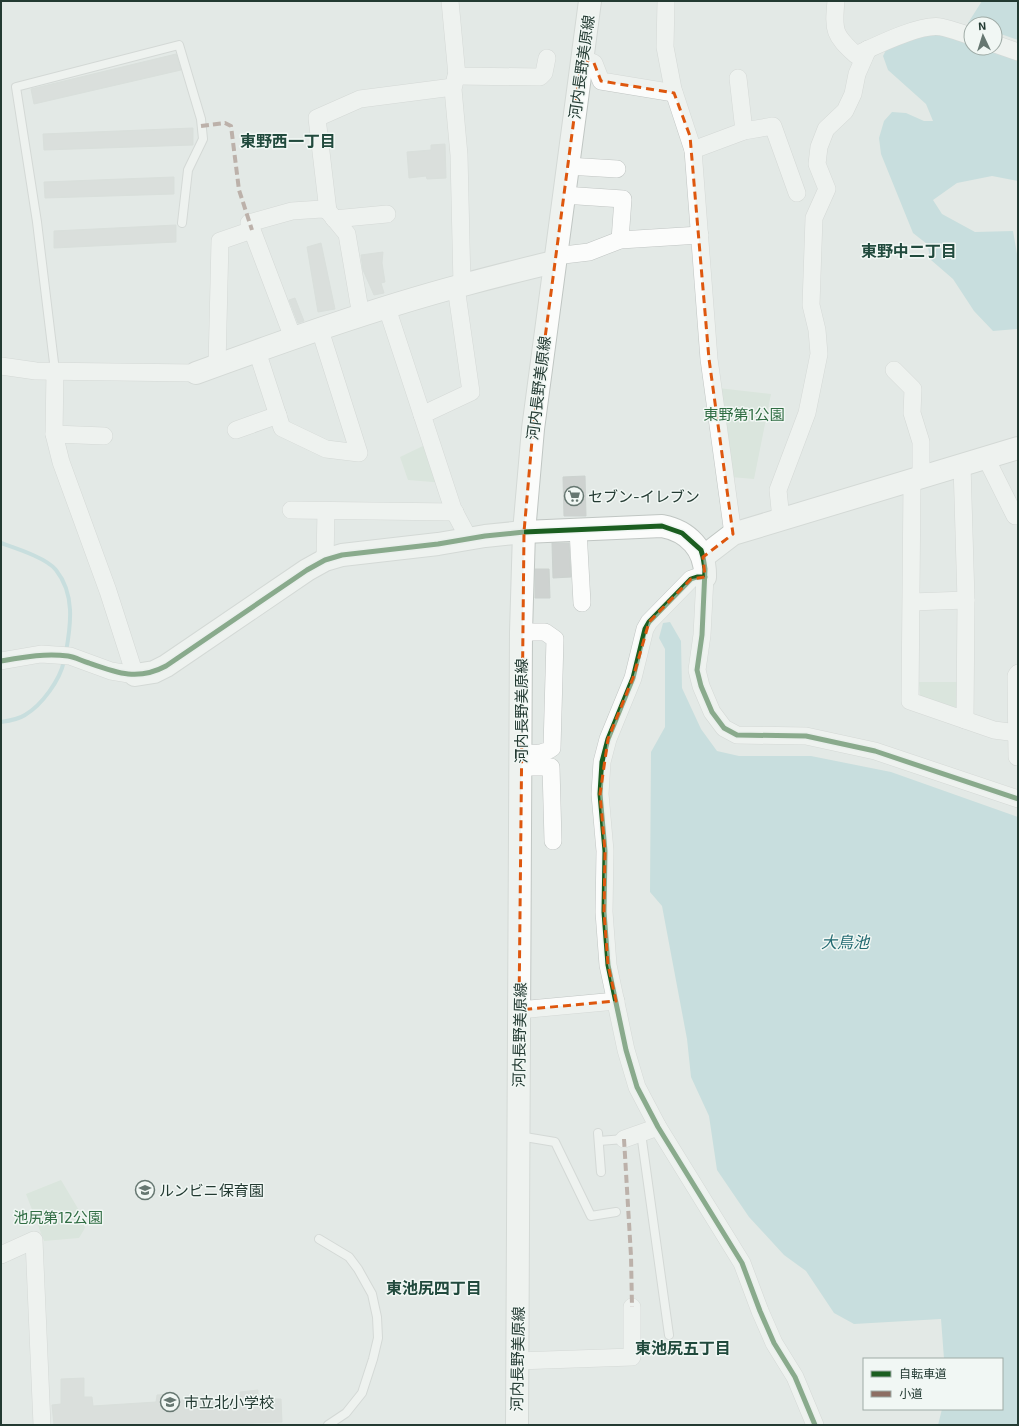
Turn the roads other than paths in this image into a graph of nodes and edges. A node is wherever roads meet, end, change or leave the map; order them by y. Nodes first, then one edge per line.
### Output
1 (450, 1) edge
2 (590, 1) edge
3 (666, 1) edge
4 (836, 1) edge
5 (963, 33) edge
6 (1003, 47) edge
7 (868, 50) junction
8 (1018, 52) edge
9 (547, 58) dead end
10 (582, 58) junction
11 (738, 78) dead end
12 (455, 81) junction
13 (674, 93) junction
14 (744, 131) junction
15 (693, 150) junction
16 (567, 166) junction
17 (617, 169) dead end
18 (797, 193) dead end
19 (563, 195) junction
20 (387, 214) dead end
21 (331, 215) junction
22 (182, 223) dead end
23 (249, 223) dead end
24 (700, 235) junction
25 (620, 240) junction
26 (554, 259) junction
27 (459, 286) junction
28 (387, 308) junction
29 (362, 316) junction
30 (320, 330) junction
31 (293, 338) junction
32 (257, 351) junction
33 (1, 366) edge
34 (216, 366) junction
35 (894, 370) dead end
36 (55, 371) junction
37 (196, 373) joint
38 (278, 414) junction
39 (422, 415) junction
40 (236, 430) dead end
41 (54, 434) junction
42 (104, 436) dead end
43 (1018, 448) edge
44 (986, 458) junction
45 (962, 465) junction
46 (917, 480) junction
47 (292, 510) dead end
48 (326, 511) junction
49 (455, 512) junction
50 (1015, 516) dead end
51 (781, 519) junction
52 (578, 530) junction
53 (524, 532) junction
54 (734, 534) junction
55 (469, 539) junction
56 (325, 560) junction
57 (704, 567) junction
58 (966, 600) junction
59 (912, 602) junction
60 (582, 603) dead end
61 (521, 632) junction
62 (1, 661) edge
63 (1018, 673) edge
64 (135, 675) junction
65 (965, 720) junction
66 (1017, 733) junction
67 (1017, 757) dead end
68 (521, 760) junction
69 (1018, 799) edge
70 (553, 841) dead end
71 (616, 1001) junction
72 (519, 1010) junction
73 (658, 1126) junction
74 (641, 1133) junction
75 (518, 1136) junction
76 (624, 1139) joint
77 (601, 1172) dead end
78 (616, 1212) dead end
79 (319, 1239) dead end
80 (1, 1255) edge
81 (632, 1307) dead end
82 (669, 1335) dead end
83 (517, 1361) junction
84 (42, 1425) edge
85 (328, 1425) edge
86 (517, 1425) edge
87 (815, 1425) edge

1 - 12 street
2 - 10 main road, 河内長野美原線
3 - 13 street
4 - 7 street
5 - 7 street
6 - 8 street
7 - 51 street
9 - 12 street
10 - 13 street
10 - 16 main road, 河内長野美原線
11 - 14 street
12 - 21 street
12 - 27 street
13 - 15 street
14 - 15 street
14 - 18 street
15 - 24 street
16 - 17 street
16 - 19 main road, 河内長野美原線
19 - 25 street
19 - 26 main road, 河内長野美原線
20 - 21 street
21 - 23 street
21 - 29 street
22 - 36 lane
24 - 25 street
24 - 54 street
25 - 26 street
26 - 27 main road
26 - 53 main road, 河内長野美原線
27 - 28 main road
27 - 39 street
28 - 29 main road
28 - 39 street
29 - 30 main road
30 - 31 main road
30 - 38 street
31 - 32 main road
31 - 34 street
32 - 34 main road
32 - 38 street
33 - 36 street
34 - 37 main road
35 - 46 street
36 - 37 street
36 - 41 street
38 - 40 street
39 - 49 street
41 - 42 street
41 - 64 street
43 - 44 main road
44 - 45 main road
44 - 50 street
45 - 46 main road
45 - 58 street
46 - 51 main road
46 - 59 street
47 - 48 street
48 - 49 street
48 - 56 street
49 - 55 street
51 - 54 main road
52 - 53 main road
52 - 57 main road
52 - 60 street
53 - 55 main road
53 - 61 main road, 河内長野美原線
54 - 57 main road
55 - 56 main road
56 - 64 main road
57 - 69 street
57 - 71 street
58 - 59 street
58 - 65 street
59 - 65 street
61 - 68 main road, 河内長野美原線
61 - 68 street
62 - 64 street
63 - 66 street
65 - 66 street
66 - 67 street
68 - 70 street
68 - 72 main road, 河内長野美原線
71 - 72 street
71 - 73 street
72 - 75 main road, 河内長野美原線
73 - 74 street
73 - 87 street
74 - 76 street
74 - 82 lane
75 - 78 lane
75 - 83 main road, 河内長野美原線
76 - 77 lane
79 - 85 lane
80 - 84 street
81 - 83 street
83 - 86 main road, 河内長野美原線

